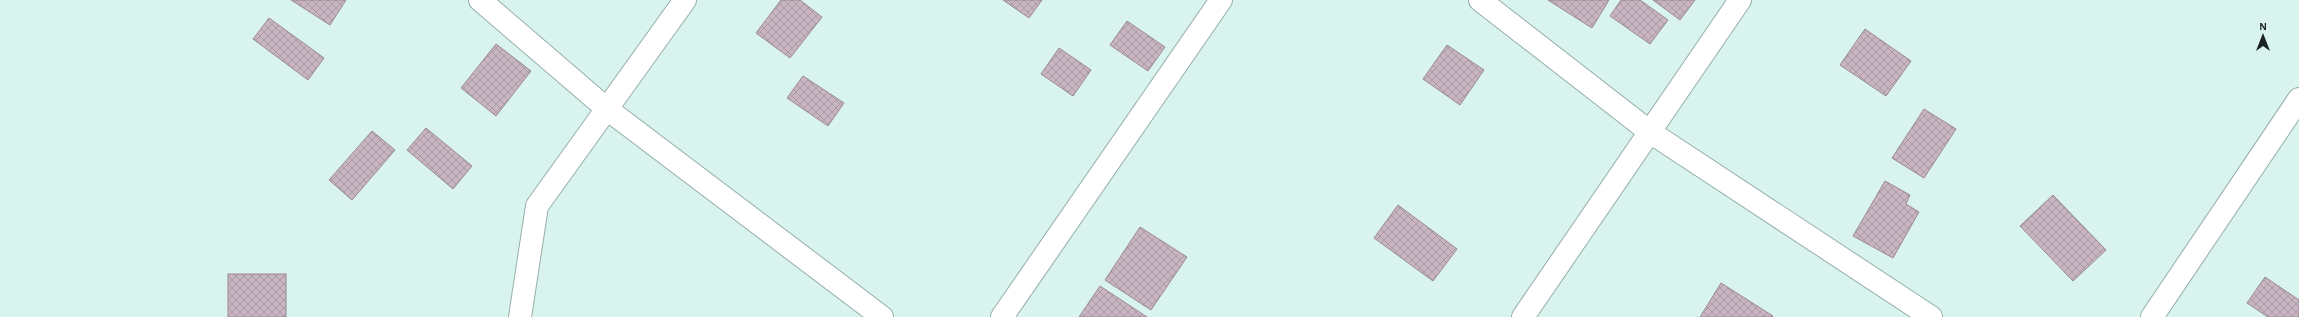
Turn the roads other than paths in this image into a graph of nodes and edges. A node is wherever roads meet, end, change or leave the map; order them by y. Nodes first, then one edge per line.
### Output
1 (480, 0) edge
2 (685, 0) edge
3 (1221, 0) edge
4 (1480, 0) edge
5 (1740, 0) edge
6 (2299, 99) edge
7 (607, 109) junction
8 (1650, 132) junction
9 (520, 317) edge
10 (882, 317) edge
11 (1002, 317) edge
12 (1523, 317) edge
13 (1931, 317) edge
14 (2152, 317) edge

1 - 7 street
2 - 7 street
3 - 11 street
4 - 8 street
5 - 8 street
6 - 14 street
7 - 9 street
7 - 10 street
8 - 12 street
8 - 13 street

